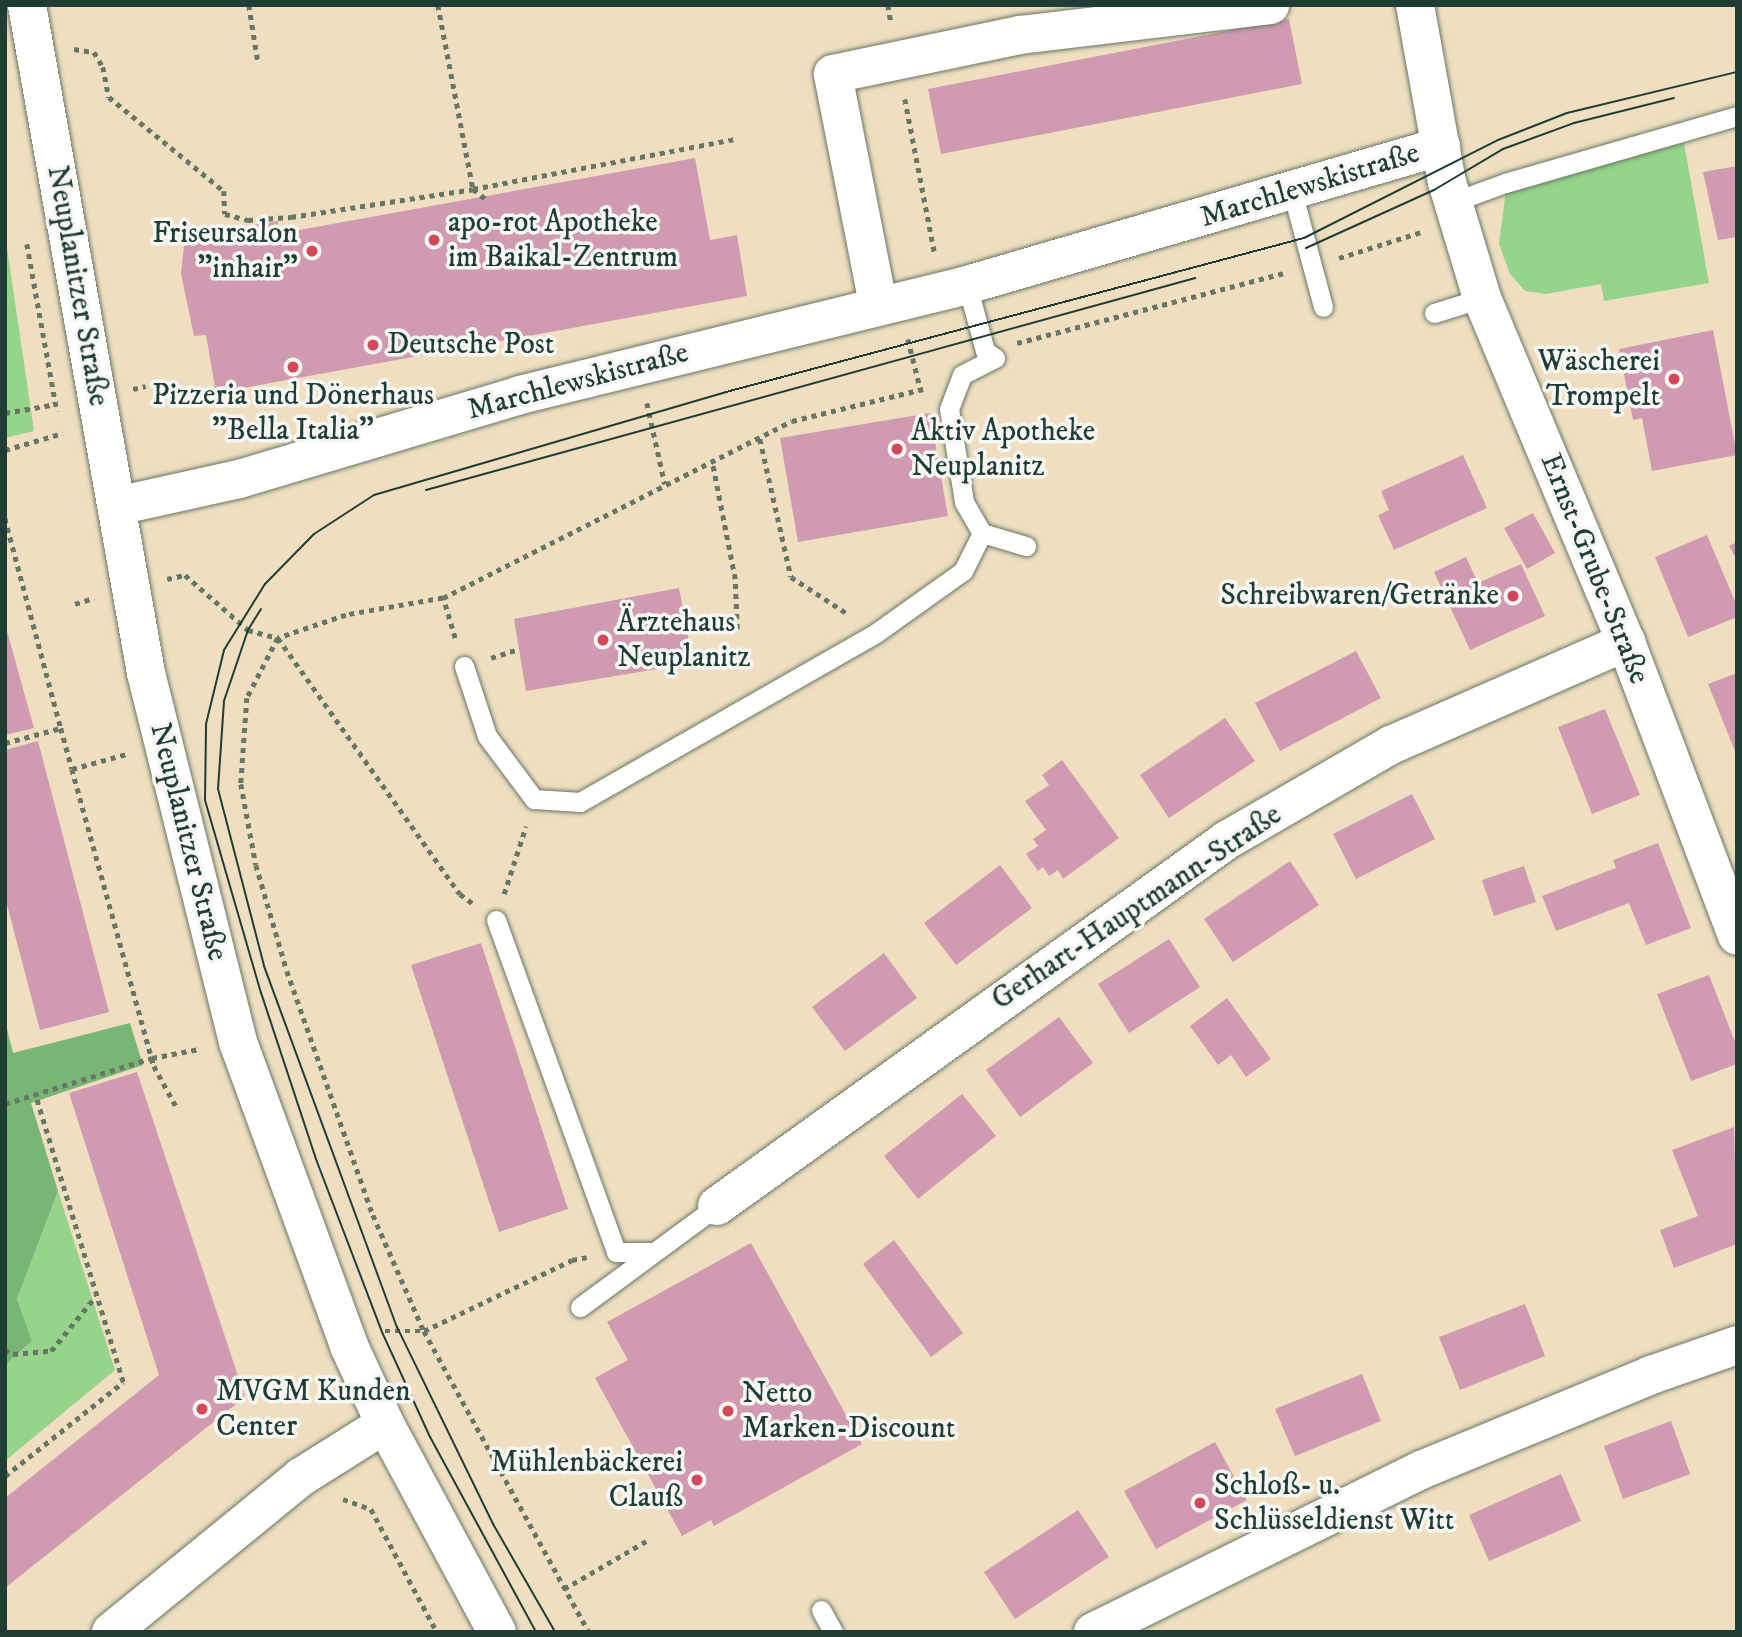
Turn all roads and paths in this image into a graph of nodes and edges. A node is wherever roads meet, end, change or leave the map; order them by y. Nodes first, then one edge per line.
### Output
1 (27, 5) edge
2 (249, 5) edge
3 (438, 5) edge
4 (888, 5) edge
5 (1270, 5) edge
6 (1415, 5) edge
7 (1018, 20) edge
8 (73, 39) dead end
9 (258, 62) dead end
10 (897, 62) junction
11 (1737, 116) edge
12 (734, 139) dead end
13 (1441, 146) junction
14 (473, 189) junction
15 (1292, 191) junction
16 (486, 199) dead end
17 (1453, 202) junction
18 (24, 230) dead end
19 (1310, 265) junction
20 (952, 275) junction
21 (1482, 298) junction
22 (888, 302) junction
23 (1323, 307) dead end
24 (1434, 313) dead end
25 (985, 351) junction
26 (639, 365) junction
27 (932, 383) dead end
28 (921, 391) junction
29 (58, 415) dead end
30 (61, 425) dead end
31 (760, 439) junction
32 (5, 450) edge
33 (712, 462) junction
34 (665, 484) junction
35 (117, 506) junction
36 (5, 518) edge
37 (982, 533) junction
38 (1026, 546) dead end
39 (132, 585) junction
40 (443, 598) junction
41 (75, 604) dead end
42 (687, 631) dead end
43 (876, 633) junction
44 (278, 638) junction
45 (1626, 642) junction
46 (519, 649) dead end
47 (464, 666) junction
48 (61, 728) junction
49 (5, 743) edge
50 (163, 744) junction
51 (72, 769) junction
52 (534, 799) junction
53 (496, 919) junction
54 (1737, 936) edge
55 (238, 1042) junction
56 (152, 1058) junction
57 (34, 1094) junction
58 (5, 1104) edge
59 (177, 1108) dead end
60 (717, 1206) joint
61 (616, 1252) junction
62 (650, 1252) junction
63 (96, 1297) junction
64 (580, 1307) dead end
65 (424, 1331) junction
66 (1737, 1345) edge
67 (349, 1346) junction
68 (5, 1350) edge
69 (385, 1424) junction
70 (5, 1475) edge
71 (338, 1503) dead end
72 (646, 1541) dead end
73 (564, 1589) junction
74 (821, 1609) dead end
75 (111, 1632) edge
76 (437, 1632) edge
77 (497, 1632) edge
78 (589, 1632) edge
79 (833, 1632) edge
80 (1093, 1632) edge

1 - 35 street, Neuplanitzer Straße
2 - 9 path
3 - 14 path
4 - 10 path
5 - 7 street
6 - 13 street
7 - 10 street
8 - 14 path
10 - 20 path
10 - 22 street
11 - 17 lane, Marchlewskistraße
12 - 14 path
13 - 15 street, Marchlewskistraße
13 - 17 street, Marchlewskistraße
14 - 16 path
15 - 19 lane
15 - 20 street, Marchlewskistraße
17 - 19 path
17 - 21 street, Ernst-Grube-Straße
18 - 29 path
19 - 23 lane
19 - 25 path
20 - 22 street, Marchlewskistraße
20 - 25 lane
21 - 24 lane
21 - 45 street, Ernst-Grube-Straße
22 - 26 street, Marchlewskistraße
22 - 28 path
25 - 37 lane
26 - 34 path
26 - 35 street, Marchlewskistraße
27 - 28 path
28 - 31 path
30 - 32 path
31 - 33 path
31 - 43 path
33 - 34 path
33 - 42 path
34 - 40 path
35 - 39 street, Neuplanitzer Straße
36 - 48 path
37 - 38 lane
37 - 43 lane
39 - 41 path
39 - 44 path
39 - 50 street, Neuplanitzer Straße
40 - 44 path
40 - 47 path
43 - 52 lane
44 - 53 path
44 - 65 path
45 - 54 street, Ernst-Grube-Straße
45 - 60 street, Gerhart-Hauptmann-Straße
46 - 47 path
47 - 52 lane
48 - 49 path
48 - 51 path
50 - 51 path
50 - 55 street, Neuplanitzer Straße
51 - 56 path
52 - 53 path
53 - 61 lane
55 - 56 path
55 - 67 street, Neuplanitzer Straße
56 - 57 path
56 - 59 path
57 - 58 path
57 - 63 path
60 - 62 lane
61 - 62 lane
61 - 65 path
62 - 64 lane
63 - 68 path
63 - 70 path
65 - 67 path
65 - 73 path
66 - 80 street
67 - 69 street, Neuplanitzer Straße
69 - 75 street
69 - 77 street, Neuplanitzer Straße
71 - 76 path
72 - 73 path
73 - 78 path
74 - 79 lane

